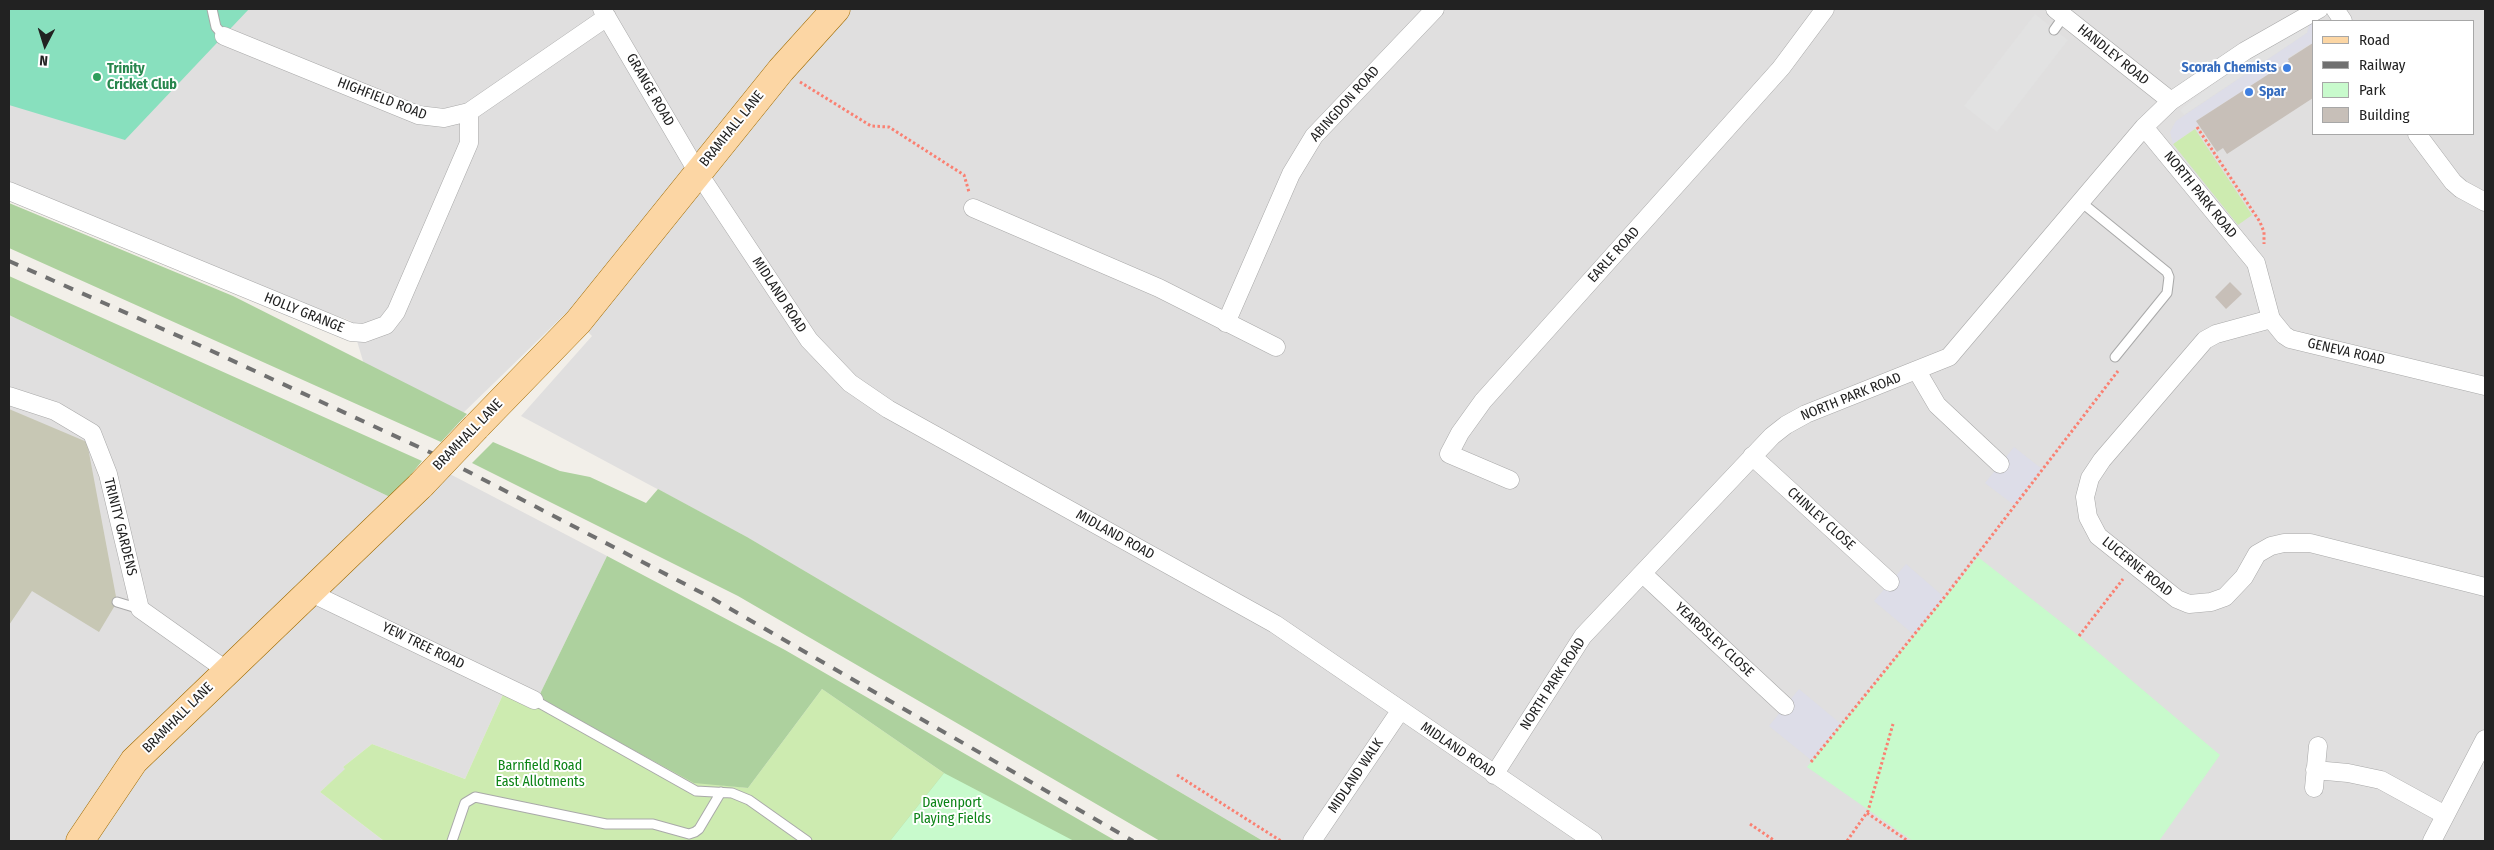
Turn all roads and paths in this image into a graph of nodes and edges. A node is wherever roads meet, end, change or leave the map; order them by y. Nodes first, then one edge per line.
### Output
1 (212, 9) edge
2 (836, 9) edge
3 (1435, 9) edge
4 (1825, 9) edge
5 (2319, 9) edge
6 (2335, 9) edge
7 (605, 13) edge
8 (2058, 18) edge
9 (2342, 20) edge
10 (224, 36) joint
11 (780, 70) junction
12 (2170, 101) junction
13 (470, 112) junction
14 (2144, 127) junction
15 (2197, 127) dead end
16 (2418, 135) edge
17 (697, 171) junction
18 (9, 191) edge
19 (2081, 202) junction
20 (2485, 202) edge
21 (973, 208) joint
22 (2259, 270) junction
23 (2271, 320) junction
24 (1226, 323) junction
25 (1276, 347) dead end
26 (2115, 357) joint
27 (1917, 371) junction
28 (2485, 386) edge
29 (9, 396) edge
30 (1752, 456) junction
31 (2000, 464) dead end
32 (1510, 480) dead end
33 (2134, 565) junction
34 (1643, 574) junction
35 (1890, 582) dead end
36 (2485, 588) edge
37 (311, 593) junction
38 (117, 602) dead end
39 (140, 609) junction
40 (2079, 636) dead end
41 (226, 670) junction
42 (534, 700) joint
43 (1785, 706) dead end
44 (1400, 711) junction
45 (1892, 724) dead end
46 (2485, 739) edge
47 (2318, 746) dead end
48 (1811, 762) dead end
49 (2316, 770) junction
50 (1177, 775) dead end
51 (1494, 775) junction
52 (2314, 788) dead end
53 (721, 792) junction
54 (1867, 813) junction
55 (2445, 815) junction
56 (1750, 824) dead end
57 (80, 841) edge
58 (452, 841) edge
59 (807, 841) edge
60 (1282, 841) edge
61 (1312, 841) edge
62 (1593, 841) edge
63 (1775, 841) edge
64 (1848, 841) edge
65 (1908, 841) edge
66 (2432, 841) edge

1 - 10 lane
2 - 11 main road, BRAMHALL LANE
3 - 24 street, ABINGDON ROAD
4 - 32 street, EARLE ROAD
5 - 12 street, NORTH PARK ROAD
6 - 9 street
7 - 13 street, HIGHFIELD ROAD
7 - 17 street, GRANGE ROAD
8 - 12 street, HANDLEY ROAD
10 - 13 street, HIGHFIELD ROAD
11 - 17 main road, BRAMHALL LANE
11 - 21 path
12 - 14 street, NORTH PARK ROAD
13 - 18 street, HOLLY GRANGE
14 - 19 street, NORTH PARK ROAD
14 - 22 street, NORTH PARK ROAD
15 - 22 path
16 - 20 street
17 - 37 main road, BRAMHALL LANE, bridge
17 - 44 street, MIDLAND ROAD
19 - 26 lane
19 - 27 street, NORTH PARK ROAD
21 - 24 street
22 - 23 street
23 - 28 street, GENEVA ROAD
23 - 33 street, LUCERNE ROAD
24 - 25 street
26 - 48 path
27 - 30 street, NORTH PARK ROAD
27 - 31 street
29 - 39 street, TRINITY GARDENS
30 - 34 street, NORTH PARK ROAD
30 - 35 street, CHINLEY CLOSE
33 - 36 street, LUCERNE ROAD
33 - 40 path
34 - 43 street, YEARDSLEY CLOSE
34 - 51 street, NORTH PARK ROAD
37 - 41 main road, BRAMHALL LANE
37 - 42 street, YEW TREE ROAD
38 - 39 lane
39 - 41 street
41 - 57 main road, BRAMHALL LANE
42 - 53 lane
44 - 51 street, MIDLAND ROAD
44 - 61 street, MIDLAND WALK
45 - 54 path
46 - 55 street
47 - 49 street
49 - 52 street
49 - 55 street
50 - 60 path
51 - 62 street, MIDLAND ROAD
53 - 58 lane
53 - 59 lane
54 - 64 path
54 - 65 path
55 - 66 street
56 - 63 path

